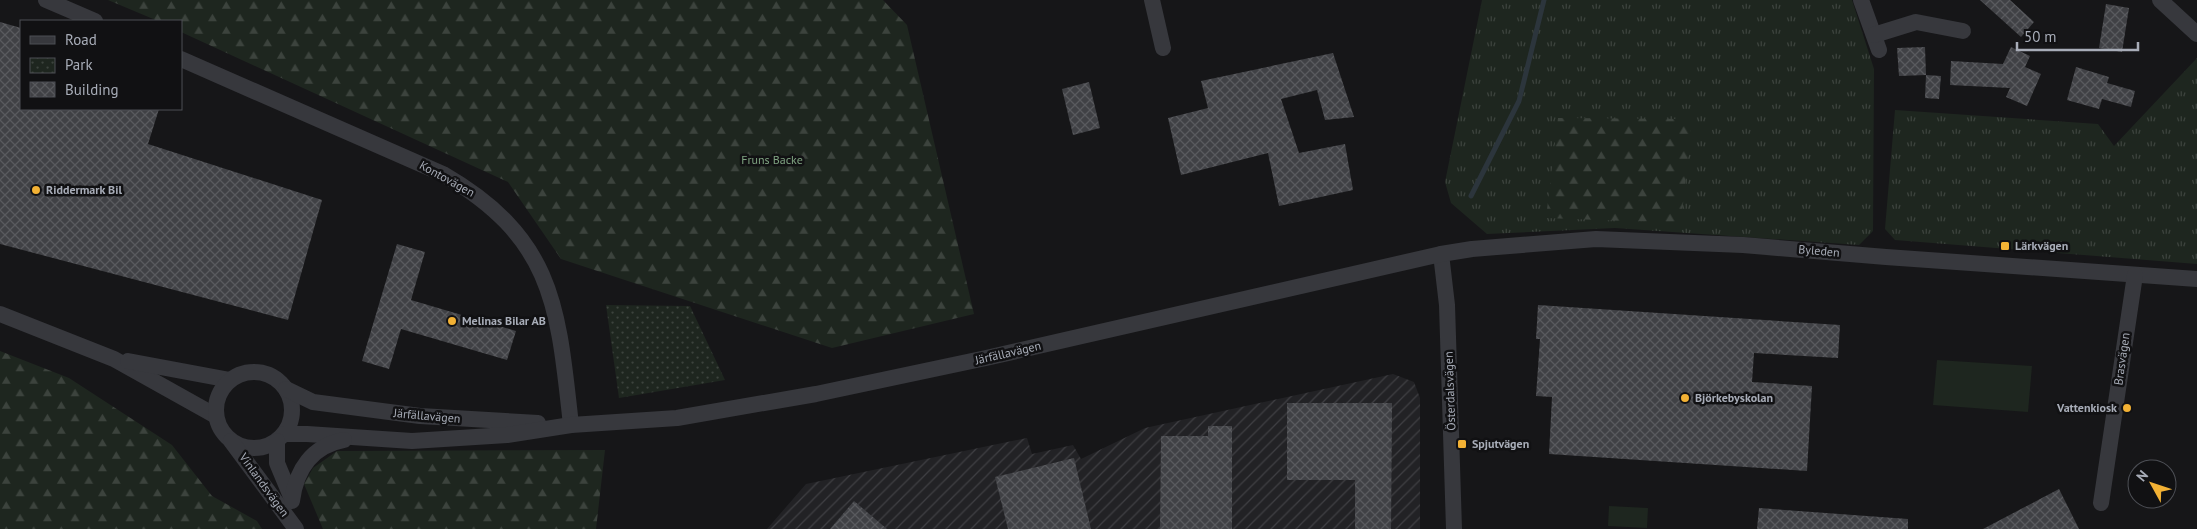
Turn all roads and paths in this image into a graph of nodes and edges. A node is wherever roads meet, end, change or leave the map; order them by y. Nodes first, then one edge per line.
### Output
1 (46, 0) edge
2 (1152, 0) edge
3 (1861, 0) edge
4 (2160, 0) edge
5 (93, 20) edge
6 (1963, 31) dead end
7 (2197, 34) edge
8 (1163, 48) dead end
9 (182, 59) edge
10 (1441, 254) junction
11 (2135, 275) junction
12 (2197, 279) edge
13 (0, 314) edge
14 (114, 359) junction
15 (230, 380) junction
16 (286, 389) junction
17 (216, 416) junction
18 (571, 425) junction
19 (357, 437) junction
20 (280, 438) junction
21 (231, 441) junction
22 (292, 501) junction
23 (2101, 503) dead end
24 (296, 529) edge
25 (304, 529) edge
26 (1454, 529) edge

1 - 5 street
2 - 8 street
3 - 6 street
4 - 7 street
9 - 18 street, Kontovägen
10 - 11 street, Byleden
10 - 18 street, Järfällavägen
10 - 26 street, Österdalsvägen
11 - 12 street, Byleden
11 - 23 street, Brasvägen
13 - 14 street
14 - 15 street
14 - 17 street
15 - 16 street
15 - 17 street
16 - 18 street, Järfällavägen
16 - 20 street
17 - 21 street
18 - 19 street, Järfällavägen
19 - 20 street, Järfällavägen
19 - 22 street
20 - 21 street
20 - 22 street, Vinlandsvägen
21 - 24 street, Vinlandsvägen
22 - 25 street, Vinlandsvägen

